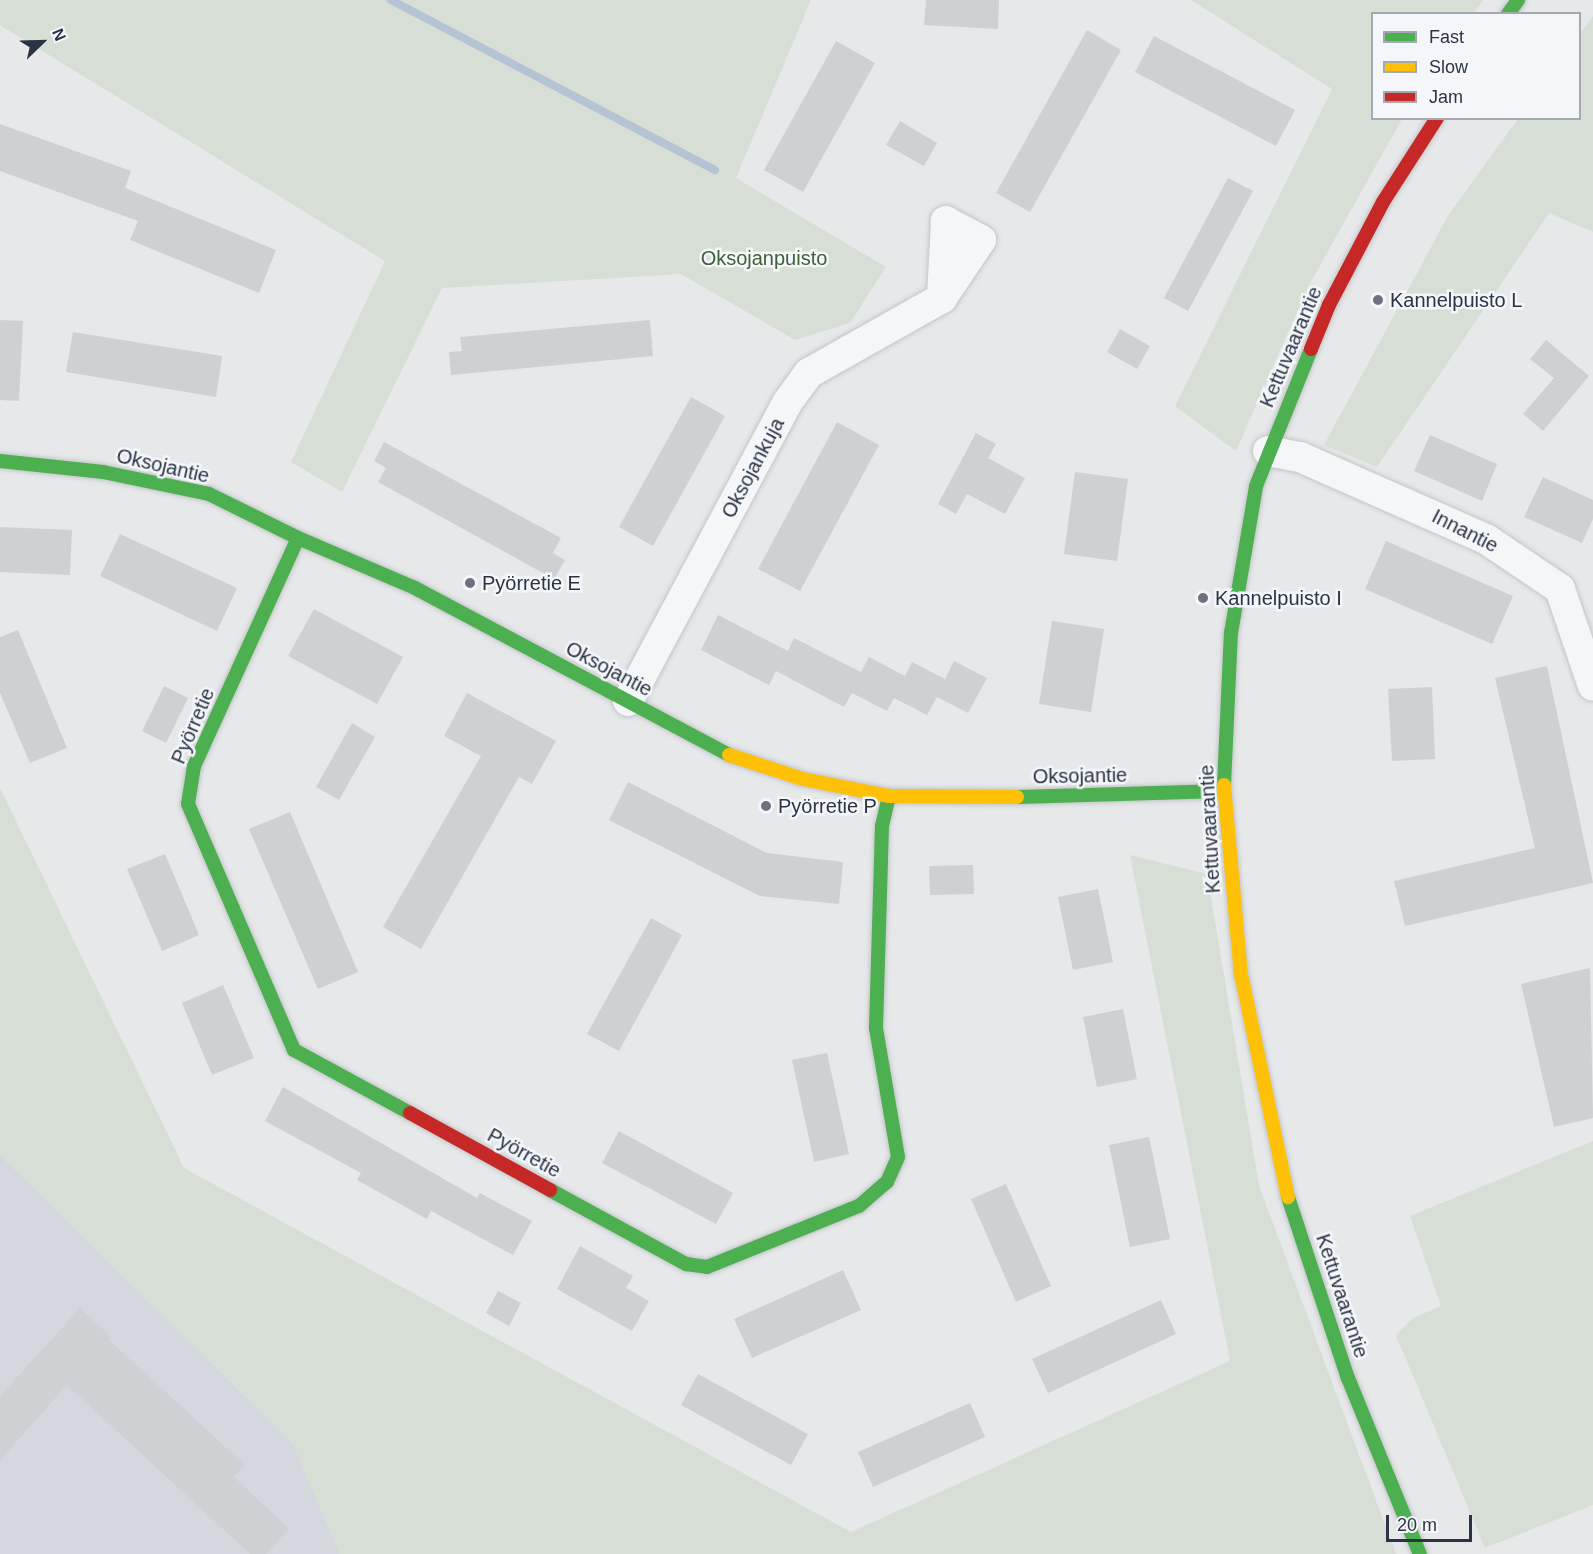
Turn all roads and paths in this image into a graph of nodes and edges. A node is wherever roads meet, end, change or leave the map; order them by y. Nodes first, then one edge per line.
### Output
1 (1436, 120) edge
2 (942, 298) dead end
3 (1268, 451) junction
4 (0, 461) edge
5 (298, 538) junction
6 (1593, 686) edge
7 (628, 701) junction
8 (1224, 791) junction
9 (889, 796) junction
10 (1420, 1554) edge

1 - 3 street, Kettuvaarantie
2 - 7 street, Oksojankuja
3 - 6 street, Innantie
3 - 8 street, Kettuvaarantie
4 - 5 street, Oksojantie
5 - 7 street, Oksojantie
5 - 9 street, Pyörretie
7 - 9 street, Oksojantie
8 - 9 street, Oksojantie
8 - 10 street, Kettuvaarantie

